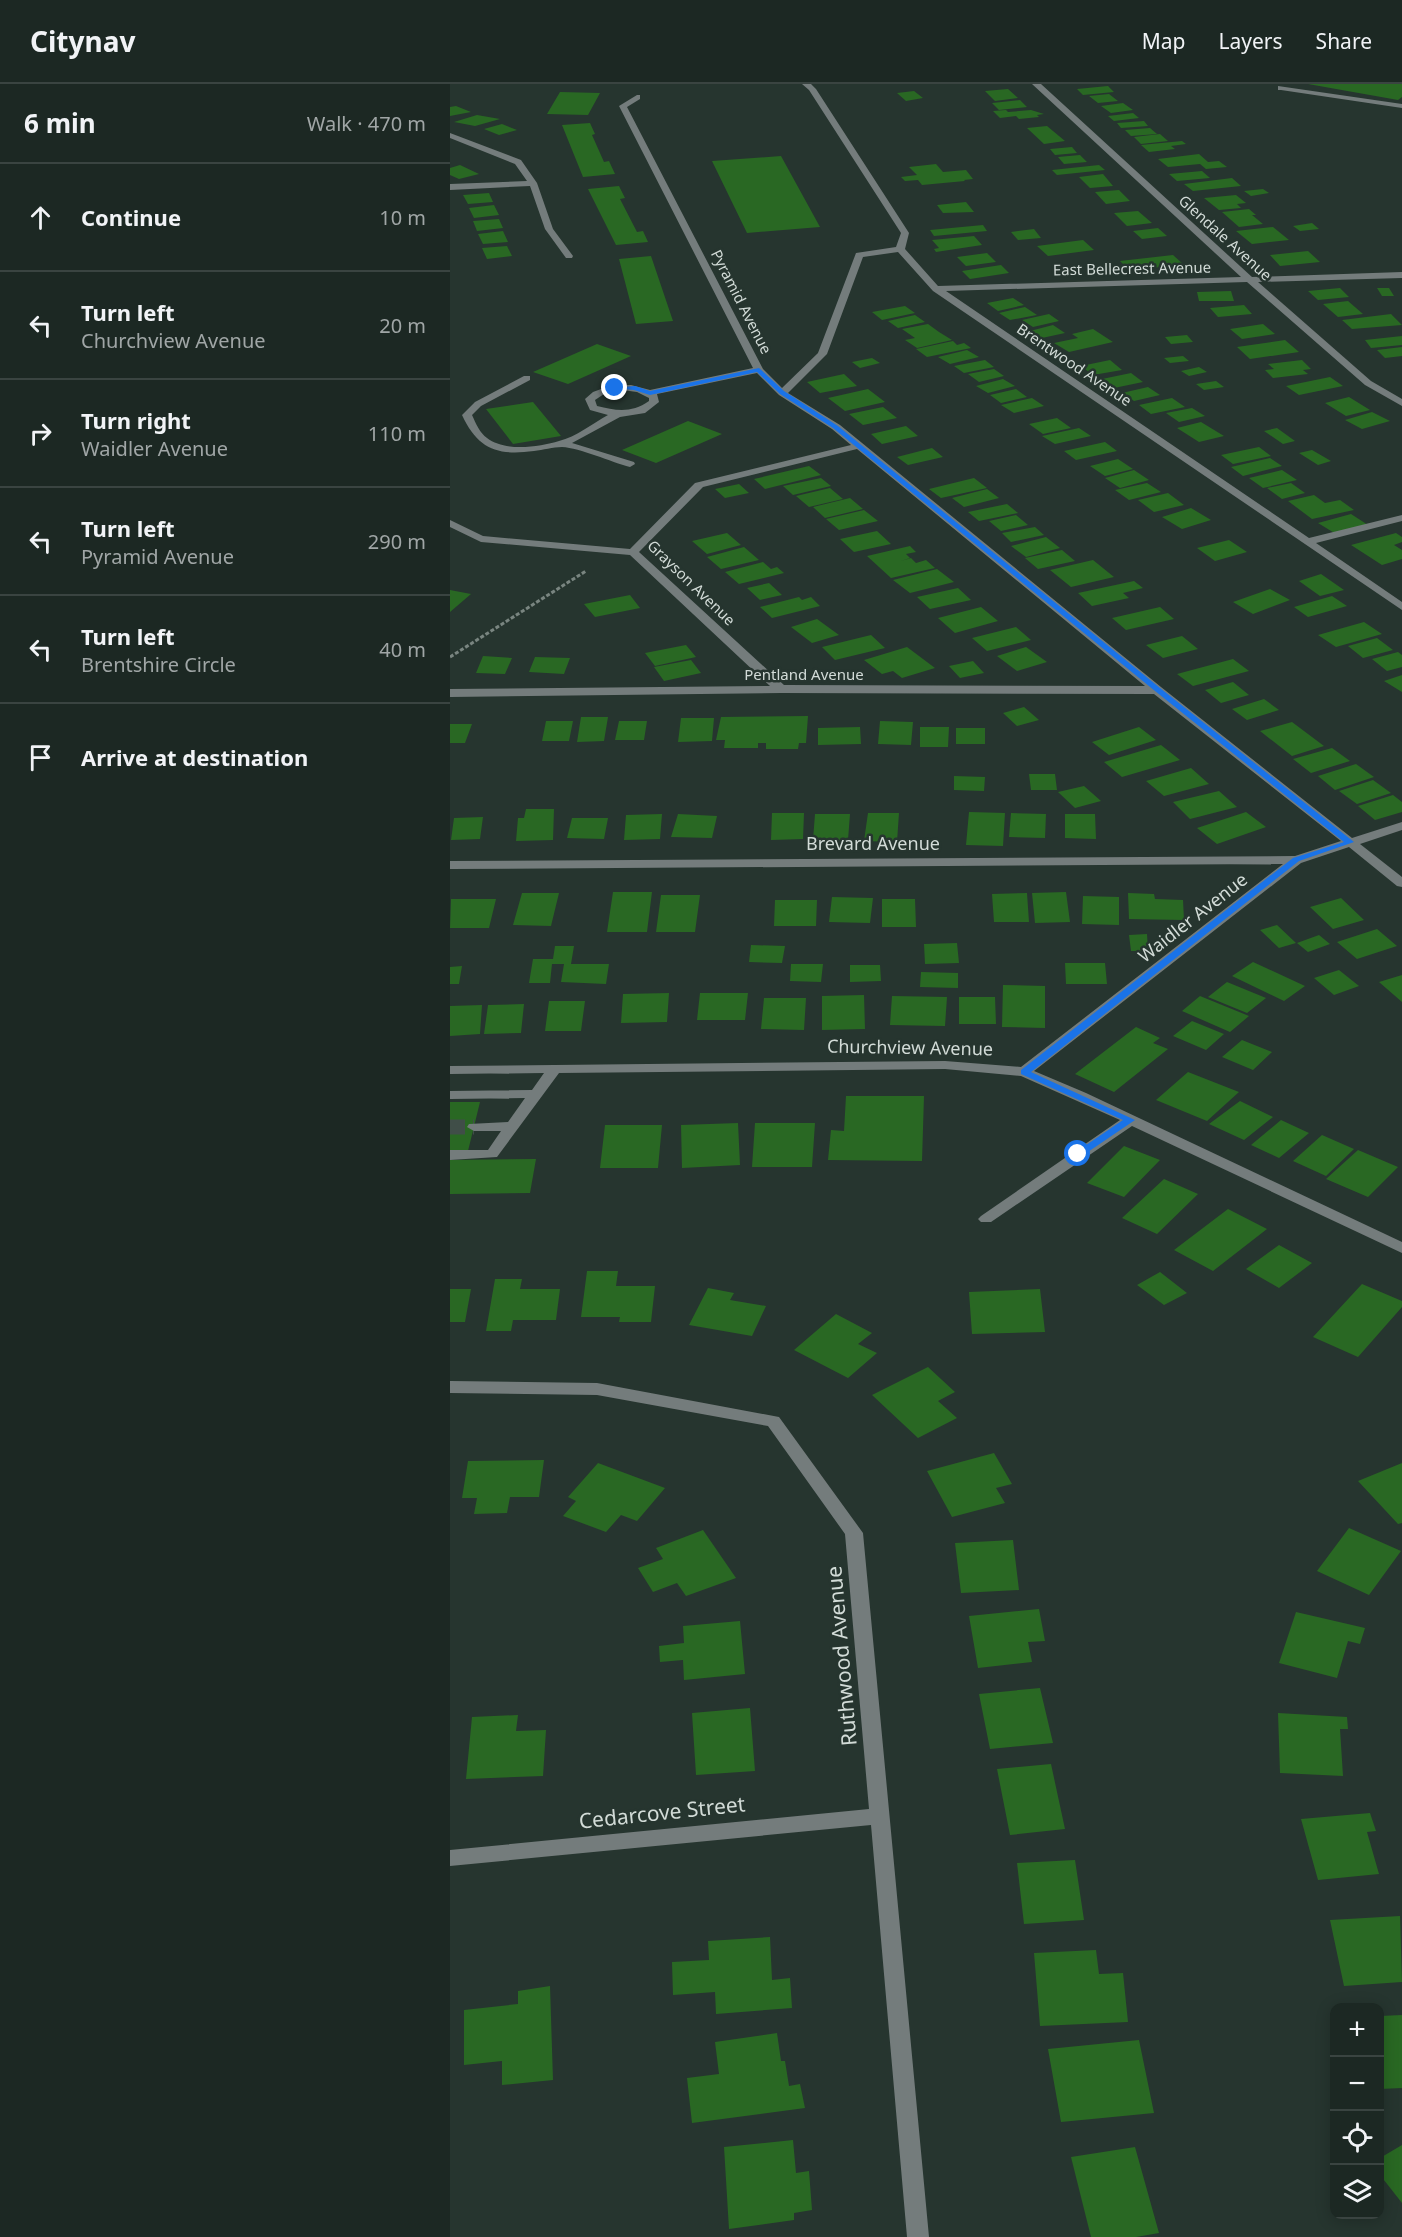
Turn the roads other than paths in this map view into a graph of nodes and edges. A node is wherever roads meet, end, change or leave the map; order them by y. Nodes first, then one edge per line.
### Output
1 (806, 84) edge
2 (1036, 84) edge
3 (1281, 88) dead end
4 (637, 98) dead end
5 (1402, 106) edge
6 (450, 135) edge
7 (533, 183) junction
8 (450, 187) edge
9 (900, 249) junction
10 (568, 256) dead end
11 (1402, 275) edge
12 (1251, 281) junction
13 (936, 289) junction
14 (759, 370) junction
15 (527, 378) dead end
16 (650, 393) junction
17 (782, 393) junction
18 (1402, 403) edge
19 (617, 414) junction
20 (563, 444) junction
21 (859, 446) junction
22 (630, 464) dead end
23 (1402, 518) edge
24 (450, 523) edge
25 (1307, 542) junction
26 (633, 552) junction
27 (1402, 607) edge
28 (781, 689) junction
29 (1158, 690) junction
30 (450, 693) edge
31 (1402, 826) edge
32 (1350, 842) junction
33 (1296, 860) junction
34 (450, 865) edge
35 (1402, 883) edge
36 (555, 1068) junction
37 (450, 1070) edge
38 (1024, 1072) junction
39 (450, 1095) edge
40 (535, 1095) junction
41 (1131, 1120) junction
42 (512, 1126) junction
43 (474, 1127) tunnel mouth
44 (450, 1155) edge
45 (986, 1219) dead end
46 (1402, 1248) edge
47 (450, 1387) edge
48 (879, 1816) junction
49 (450, 1858) edge
50 (918, 2237) edge

1 - 9 street
2 - 12 street, Glendale Avenue
3 - 5 street
4 - 14 street, Pyramid Avenue
6 - 7 street
7 - 8 street
7 - 10 street
9 - 13 street, Brentwood Avenue
9 - 17 street
11 - 12 street, East Bellecrest Avenue
12 - 13 street, East Bellecrest Avenue
12 - 18 street, Glendale Avenue
13 - 25 street, Brentwood Avenue
14 - 16 street
14 - 17 street, Pyramid Avenue
15 - 20 street
16 - 19 street
16 - 19 street
17 - 21 street, Pyramid Avenue
19 - 20 street
20 - 22 street
21 - 26 street, Grayson Avenue
21 - 29 street, Pyramid Avenue
23 - 25 street
24 - 26 street
25 - 27 street, Brentwood Avenue
26 - 28 street, Grayson Avenue
28 - 29 street, Pentland Avenue
28 - 30 street, Pentland Avenue
29 - 32 street, Pyramid Avenue
31 - 32 street, Waidler Avenue
32 - 33 street, Waidler Avenue
32 - 35 street, Pyramid Avenue
33 - 34 street, Brevard Avenue
33 - 38 street, Waidler Avenue
36 - 37 street, Churchview Avenue
36 - 38 street, Churchview Avenue
36 - 40 street
38 - 41 street, Churchview Avenue
39 - 40 street
40 - 42 street
41 - 45 street
41 - 46 street, Churchview Avenue
42 - 43 street
42 - 44 street
47 - 48 street, Ruthwood Avenue
48 - 49 street, Cedarcove Street
48 - 50 street, Ruthwood Avenue

